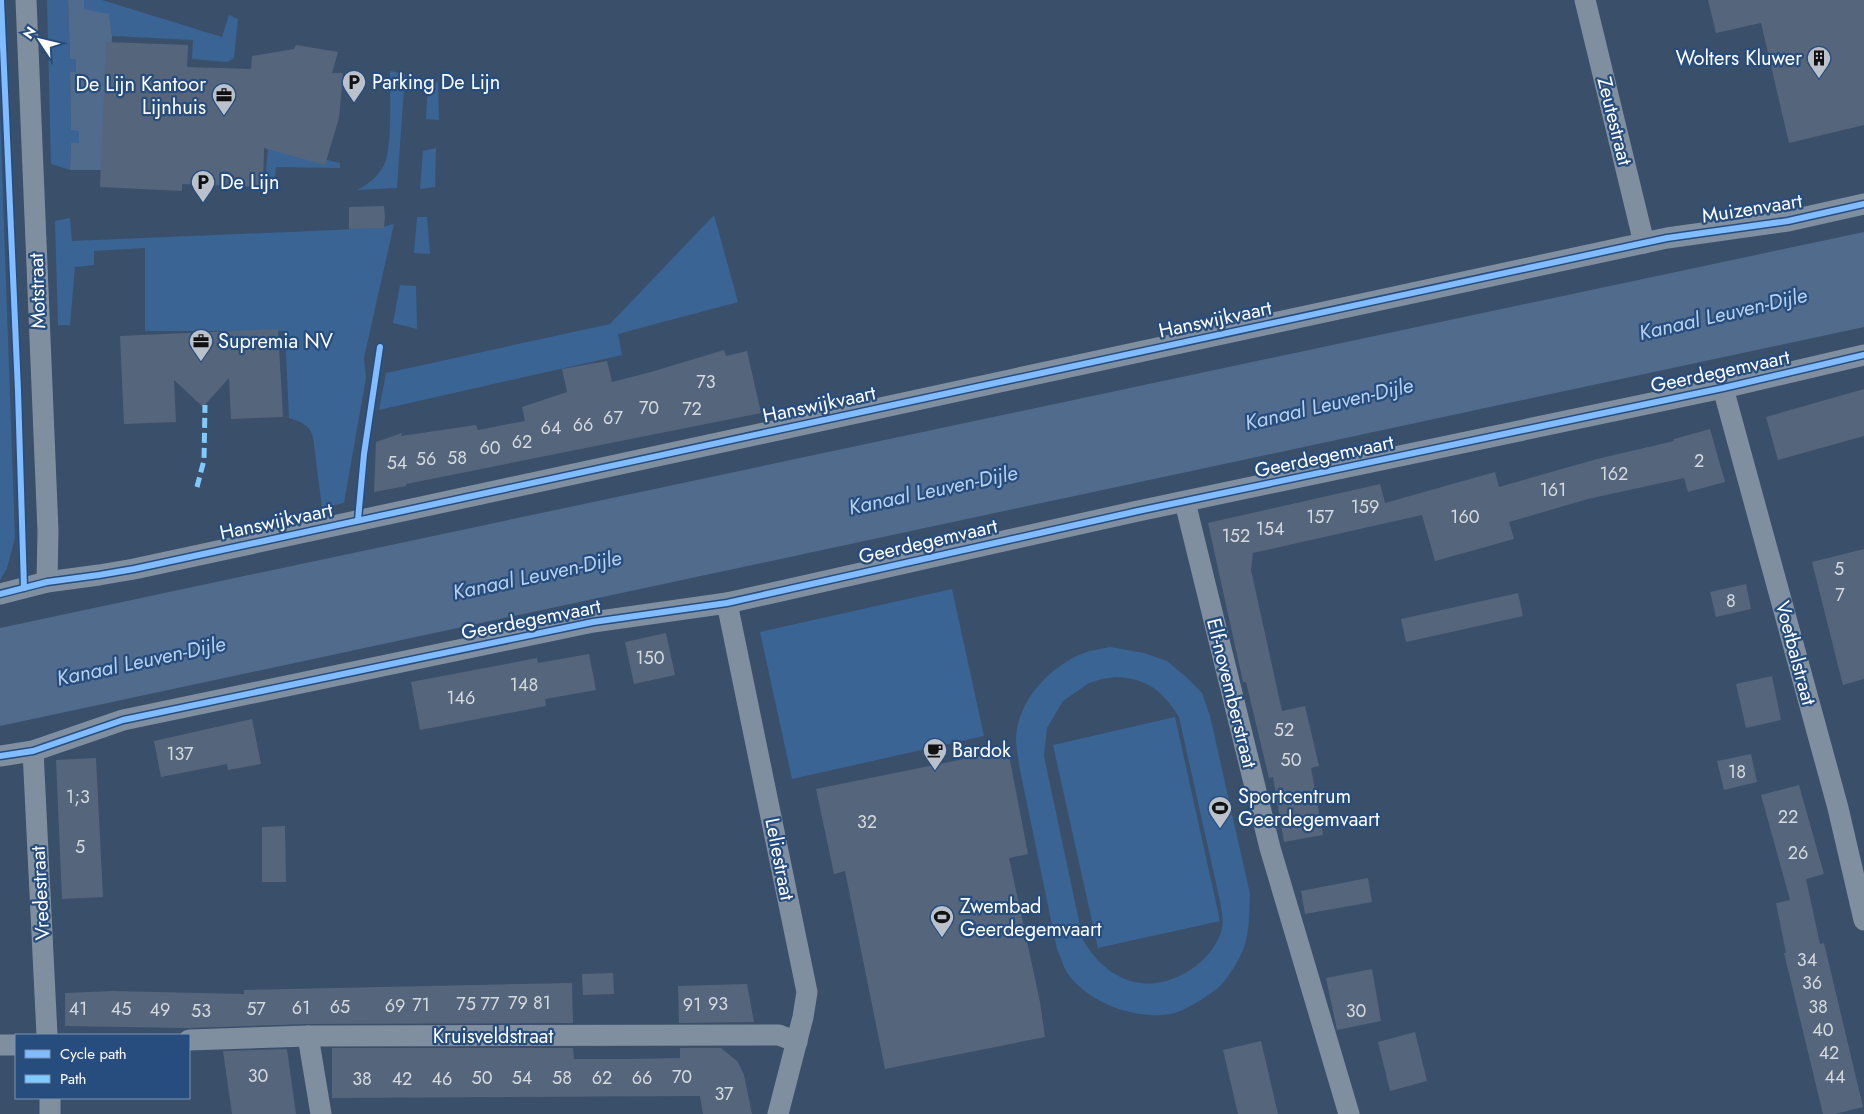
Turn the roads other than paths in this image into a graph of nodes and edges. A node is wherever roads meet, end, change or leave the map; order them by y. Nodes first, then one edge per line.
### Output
1 (26, 0) edge
2 (1585, 0) edge
3 (1864, 204) edge
4 (1644, 243) junction
5 (1864, 355) edge
6 (1723, 388) junction
7 (1185, 502) junction
8 (47, 582) junction
9 (0, 594) edge
10 (727, 603) junction
11 (34, 751) junction
12 (0, 756) edge
13 (1864, 920) edge
14 (47, 1034) edge
15 (308, 1036) junction
16 (190, 1040) edge
17 (797, 1042) junction
18 (15, 1044) edge
19 (0, 1045) edge
20 (50, 1099) edge
21 (50, 1114) edge
22 (321, 1114) edge
23 (778, 1114) edge
24 (1349, 1114) edge

1 - 8 street, Motstraat
2 - 4 street, Zeutestraat
3 - 4 street, Muizenvaart
4 - 8 street, Hanswijkvaart
5 - 6 street, Geerdegemvaart
6 - 7 street, Geerdegemvaart
6 - 13 street, Voetbalstraat
7 - 10 street, Geerdegemvaart
7 - 24 street, Elf-novemberstraat
8 - 9 street, Hanswijkvaart
10 - 11 street, Geerdegemvaart
10 - 17 street, Leliestraat
11 - 12 street, Geerdegemvaart
11 - 14 street, Vredestraat
15 - 16 street, Kruisveldstraat
15 - 17 street, Kruisveldstraat
15 - 22 street
17 - 23 street, Leliestraat
18 - 19 street
20 - 21 street

